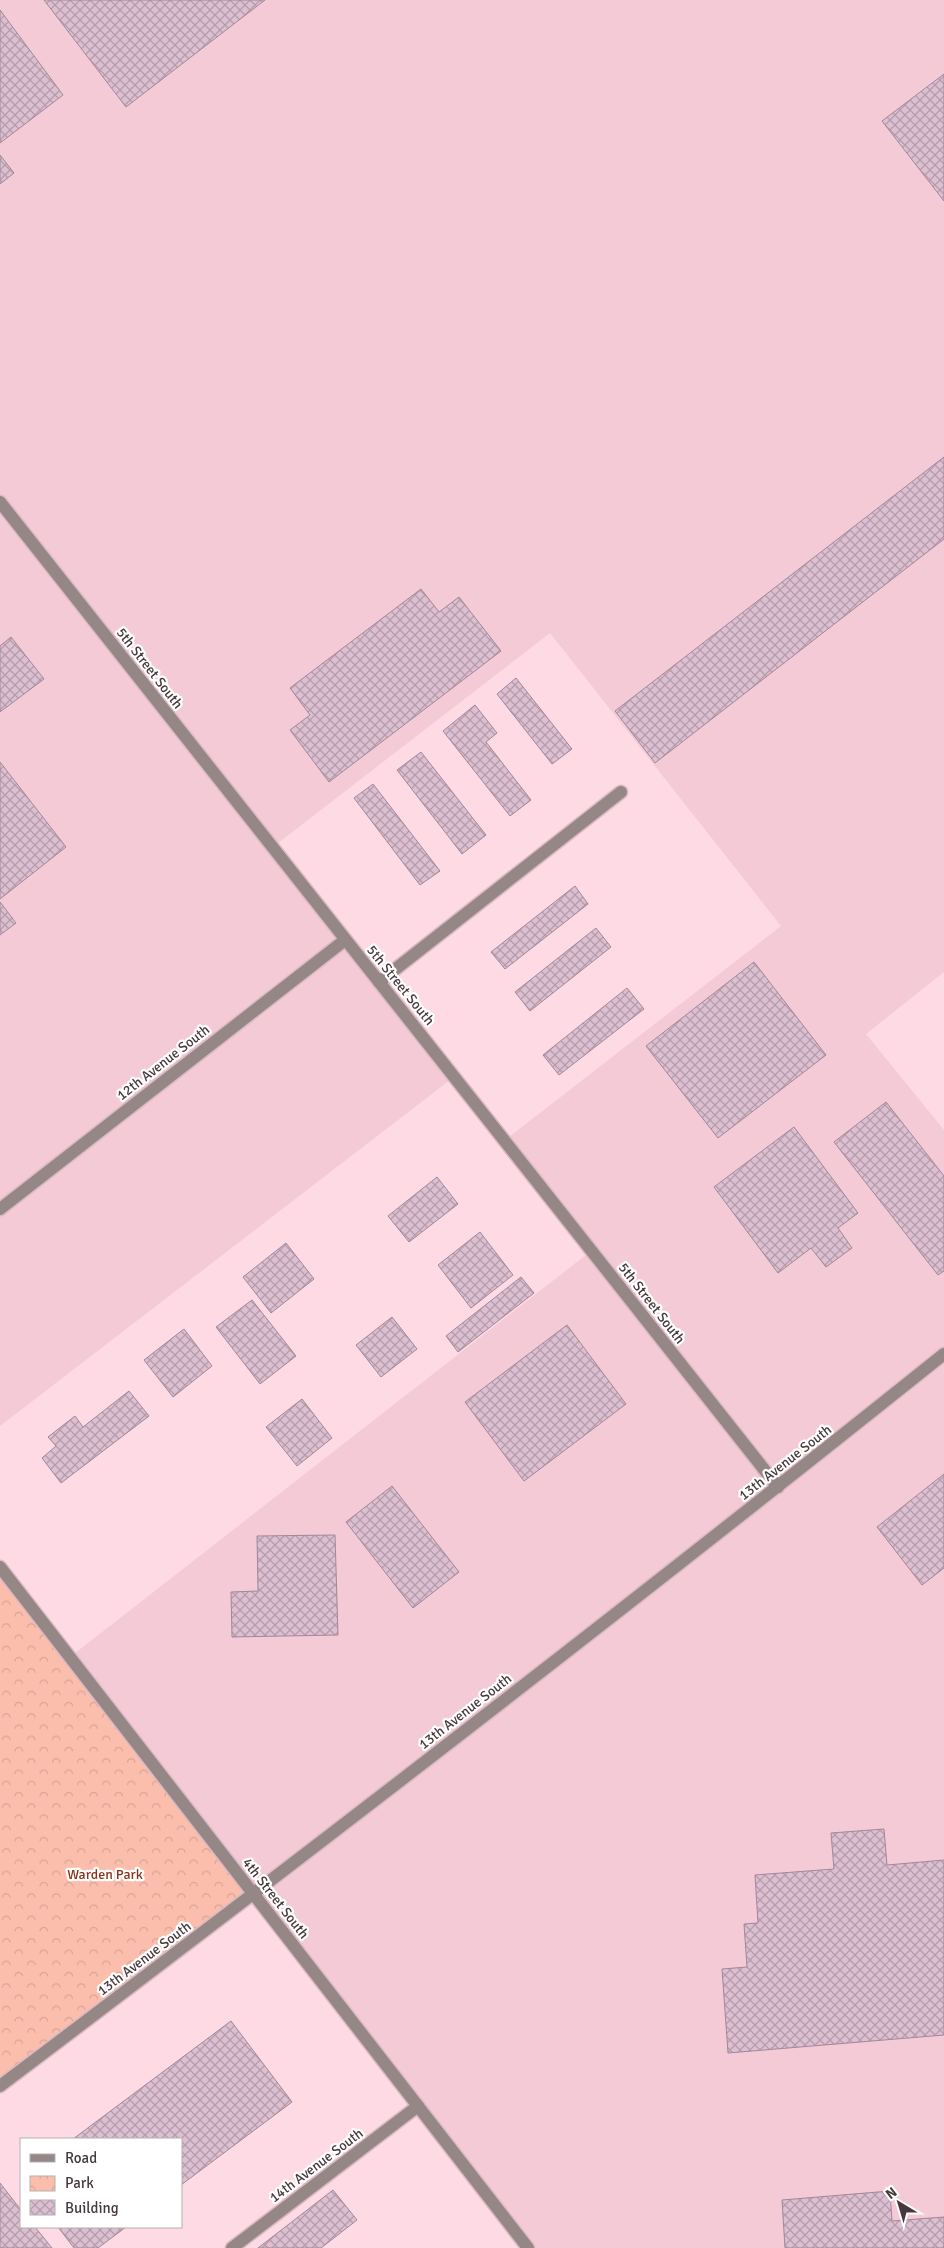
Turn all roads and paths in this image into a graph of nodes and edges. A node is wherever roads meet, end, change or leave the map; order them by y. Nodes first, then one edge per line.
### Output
1 (0, 502) edge
2 (621, 792) dead end
3 (346, 940) junction
4 (379, 982) junction
5 (0, 1209) edge
6 (944, 1354) edge
7 (778, 1487) junction
8 (0, 1566) edge
9 (254, 1894) junction
10 (0, 2086) edge
11 (418, 2106) junction
12 (232, 2248) edge
13 (528, 2248) edge

1 - 3 street, 5th Street South
2 - 4 street
3 - 4 street, 5th Street South
3 - 5 street, 12th Avenue South
4 - 7 street, 5th Street South
6 - 7 street, 13th Avenue South
7 - 9 street, 13th Avenue South
8 - 9 street, 4th Street South
9 - 10 street, 13th Avenue South
9 - 11 street, 4th Street South
11 - 12 street, 14th Avenue South
11 - 13 street, 4th Street South

